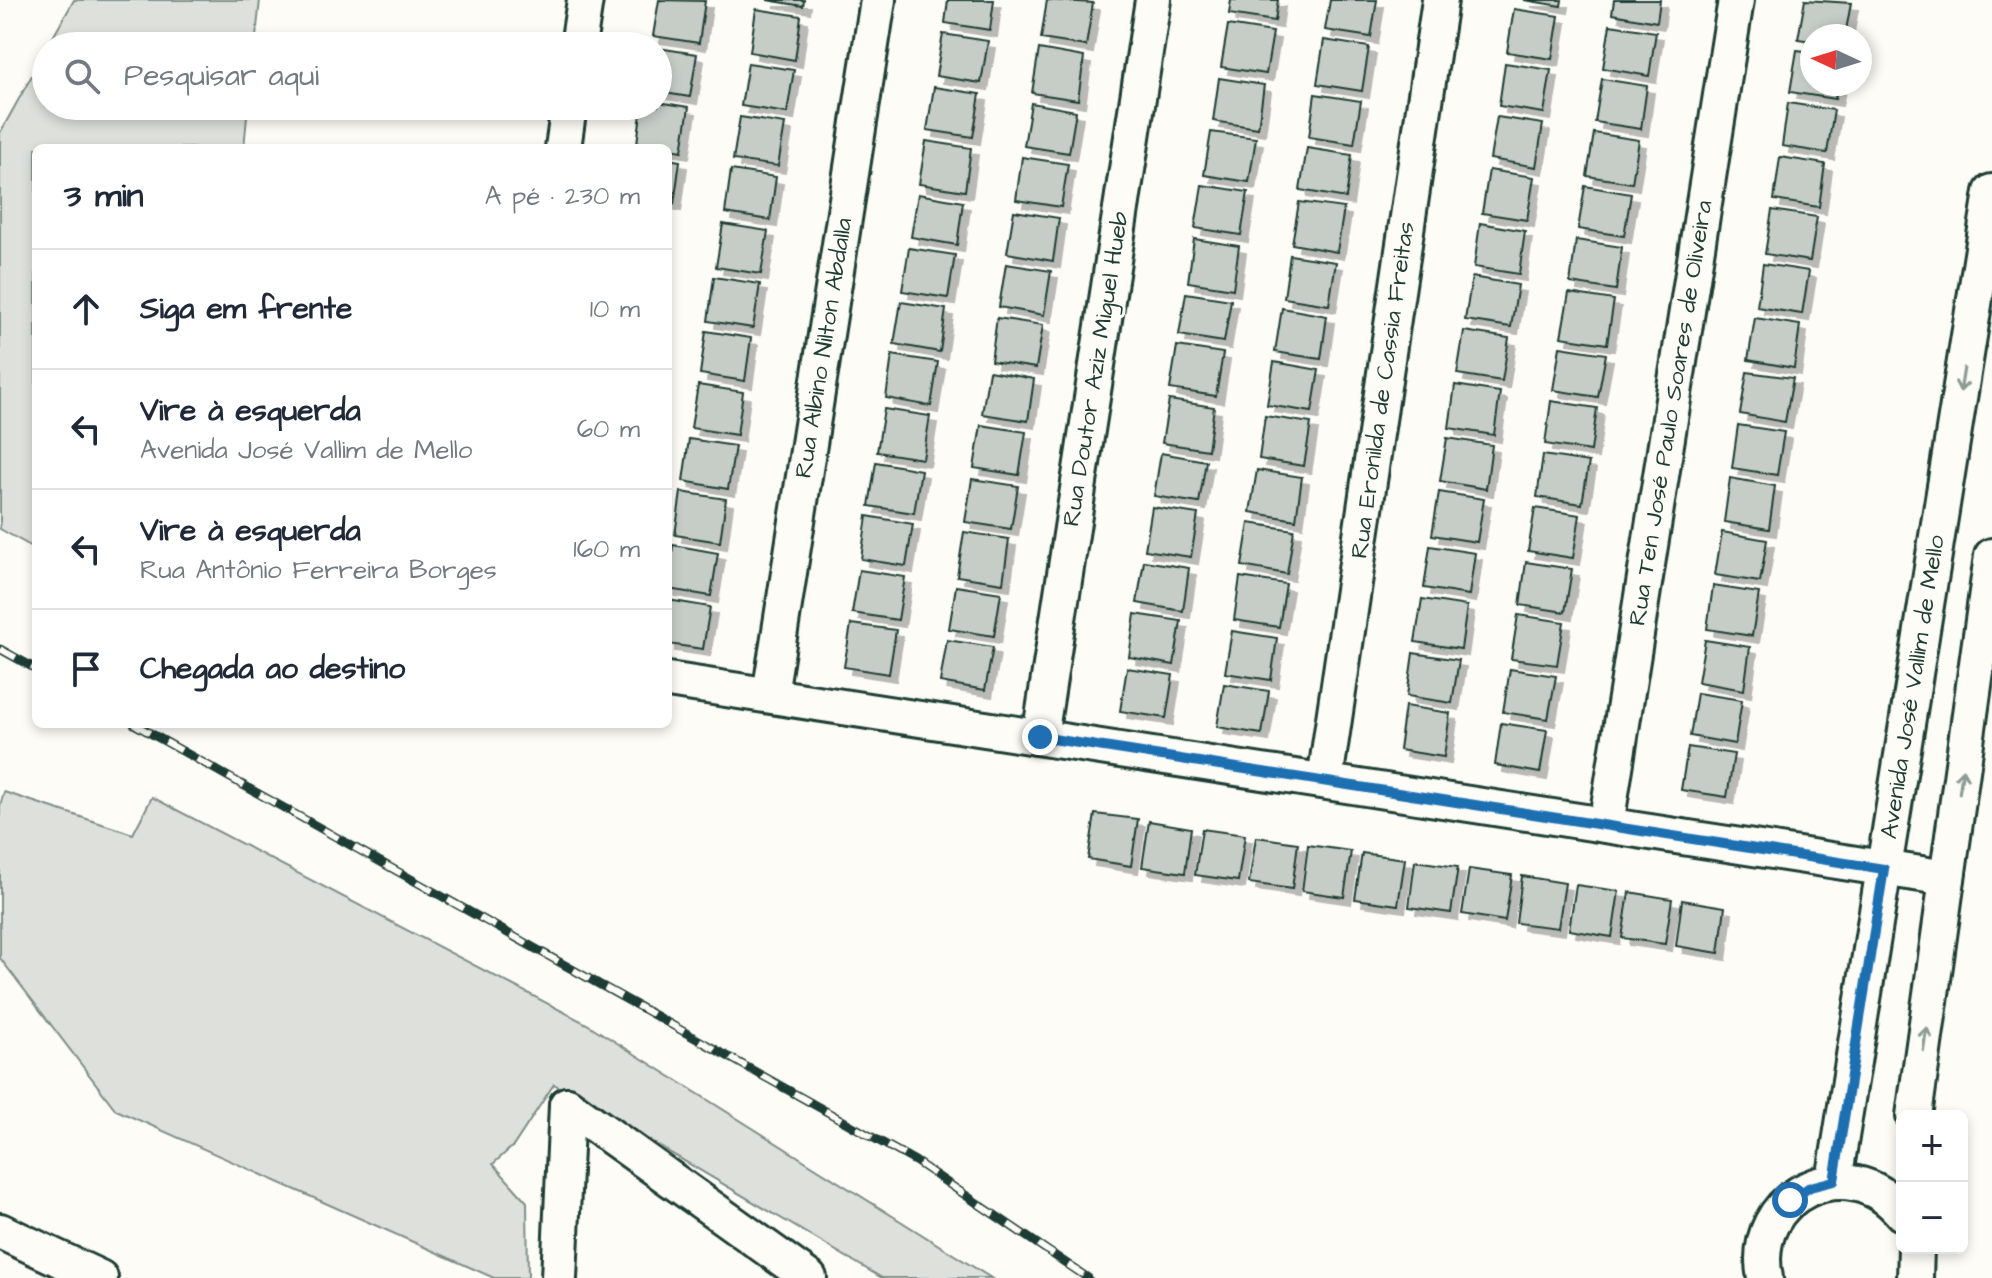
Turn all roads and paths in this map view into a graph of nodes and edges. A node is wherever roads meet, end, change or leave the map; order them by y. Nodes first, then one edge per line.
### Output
1 (585, 0) edge
2 (878, 0) edge
3 (1153, 0) edge
4 (1440, 0) edge
5 (1736, 0) edge
6 (580, 32) edge
7 (567, 120) edge
8 (564, 144) edge
9 (1992, 192) edge
10 (1992, 556) edge
11 (672, 681) edge
12 (770, 695) junction
13 (1040, 737) junction
14 (1325, 780) junction
15 (1606, 825) junction
16 (1884, 869) junction
17 (1947, 878) junction
18 (1915, 1110) edge
19 (1834, 1181) junction
20 (1896, 1204) edge
21 (0, 1231) edge
22 (1916, 1254) edge
23 (100, 1278) edge
24 (559, 1278) edge
25 (809, 1278) edge
26 (1765, 1278) edge
27 (1915, 1278) edge

1 - 6 street
2 - 12 street, Rua Albino Nilton Abdalla
3 - 13 street, Rua Doutor Aziz Miguel Hueb
4 - 14 street, Rua Eronilda de Cassia Freitas
5 - 15 street, Rua Ten José Paulo Soares de Oliveira
7 - 8 street
9 -> 16 street, Avenida José Vallim de Mello
17 -> 10 street
11 - 12 street
12 - 13 street
13 - 14 street
14 - 15 street
15 - 16 street
16 - 17 street
16 - 19 street, Avenida José Vallim de Mello
18 -> 17 street
19 - 20 street
19 - 26 street
21 - 23 street
22 - 27 street
24 - 25 street

